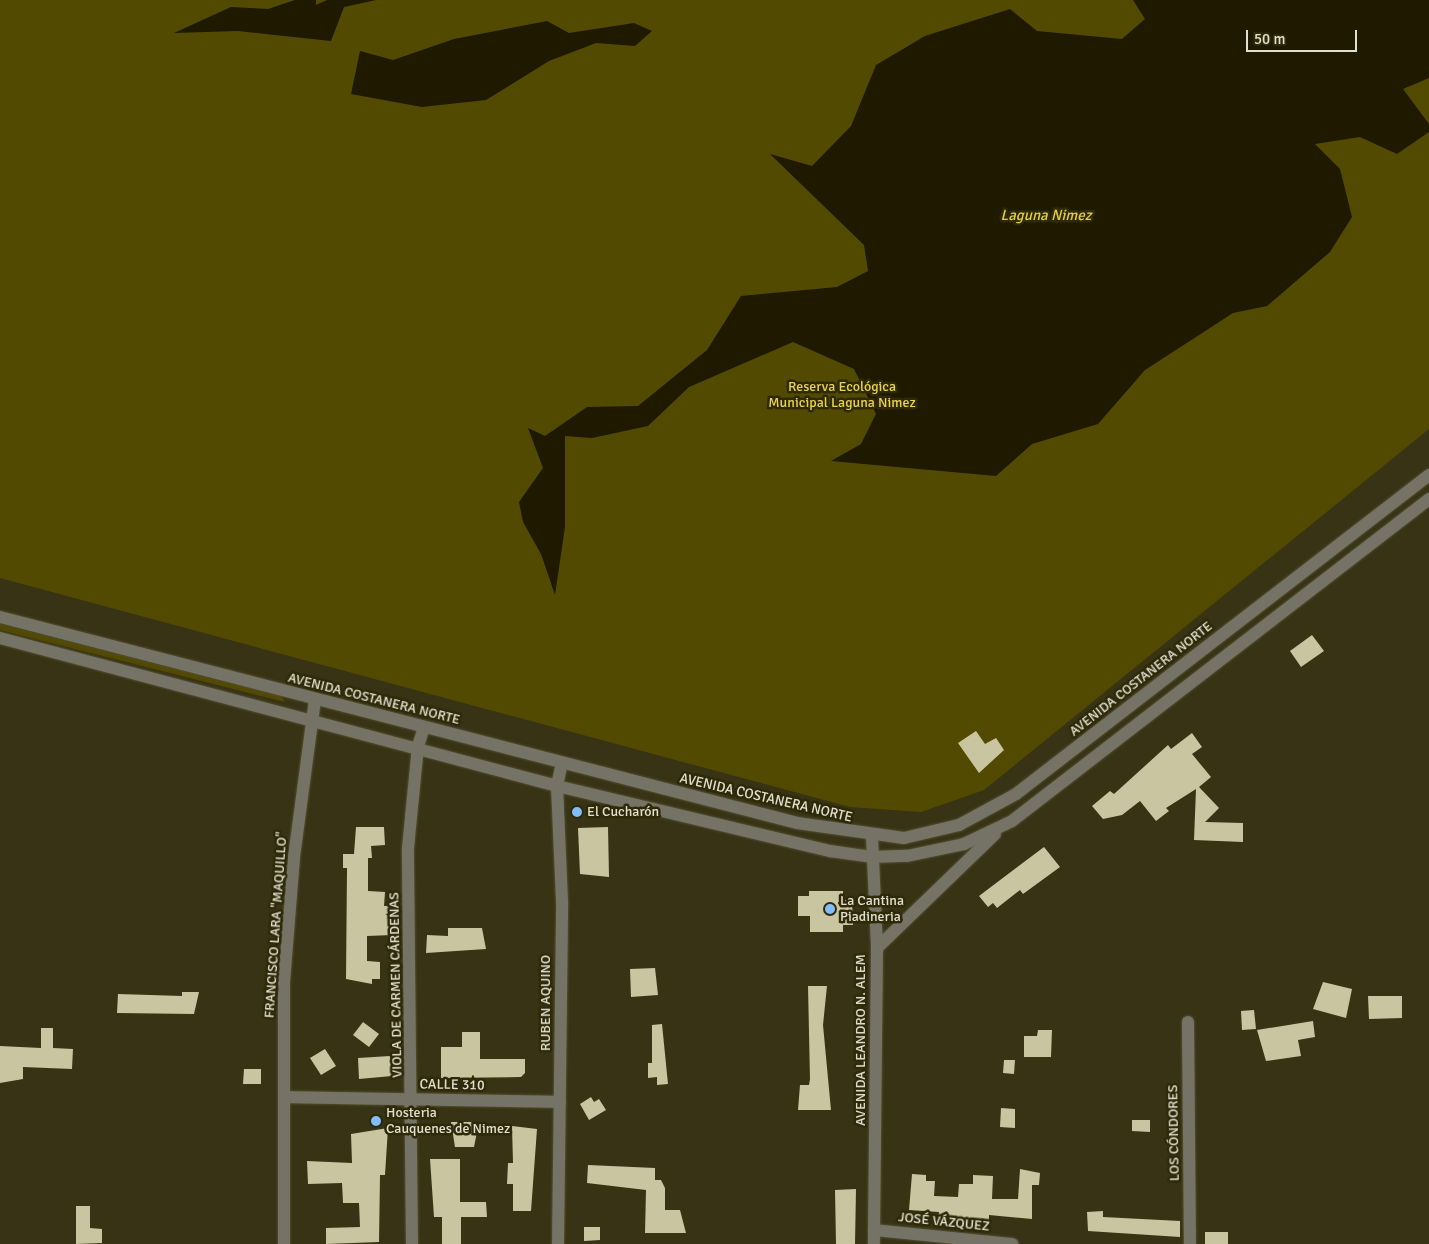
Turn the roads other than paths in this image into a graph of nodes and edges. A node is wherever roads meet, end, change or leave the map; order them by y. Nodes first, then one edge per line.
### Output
1 (1429, 475) edge
2 (1429, 499) edge
3 (0, 617) edge
4 (0, 638) edge
5 (315, 699) junction
6 (312, 719) junction
7 (424, 727) junction
8 (418, 746) junction
9 (562, 763) junction
10 (557, 786) junction
11 (1000, 829) junction
12 (872, 837) junction
13 (872, 857) junction
14 (876, 948) junction
15 (1188, 1022) dead end
16 (284, 1097) junction
17 (413, 1100) junction
18 (560, 1102) junction
19 (874, 1230) junction
20 (284, 1244) edge
21 (412, 1244) edge
22 (558, 1244) edge
23 (874, 1244) edge
24 (1012, 1244) edge
25 (1190, 1244) edge

1 - 12 street, AVENIDA COSTANERA NORTE
2 - 11 street
3 - 5 street, AVENIDA COSTANERA NORTE
4 - 6 street
5 - 6 street, FRANCISCO LARA "MAQUILLO"
5 - 7 street, AVENIDA COSTANERA NORTE
6 - 8 street
6 - 16 street, FRANCISCO LARA "MAQUILLO"
7 - 8 street, VIOLA DE CARMEN CÁRDENAS
7 - 9 street, AVENIDA COSTANERA NORTE
8 - 10 street
8 - 17 street, VIOLA DE CARMEN CÁRDENAS
9 - 10 street, RUBEN AQUINO
9 - 12 street, AVENIDA COSTANERA NORTE
10 - 13 street
10 - 18 street, RUBEN AQUINO
11 - 13 street
11 - 14 street
12 - 13 street, AVENIDA LEANDRO N. ALEM
13 - 14 street, AVENIDA LEANDRO N. ALEM
14 - 19 street, AVENIDA LEANDRO N. ALEM
15 - 25 street, LOS CÓNDORES
16 - 17 street, CALLE 310
16 - 20 street, FRANCISCO LARA "MAQUILLO"
17 - 18 street, CALLE 310
17 - 21 street, VIOLA DE CARMEN CÁRDENAS
18 - 22 street, RUBEN AQUINO
19 - 23 street, AVENIDA LEANDRO N. ALEM
19 - 24 street, JOSÉ VÁZQUEZ

